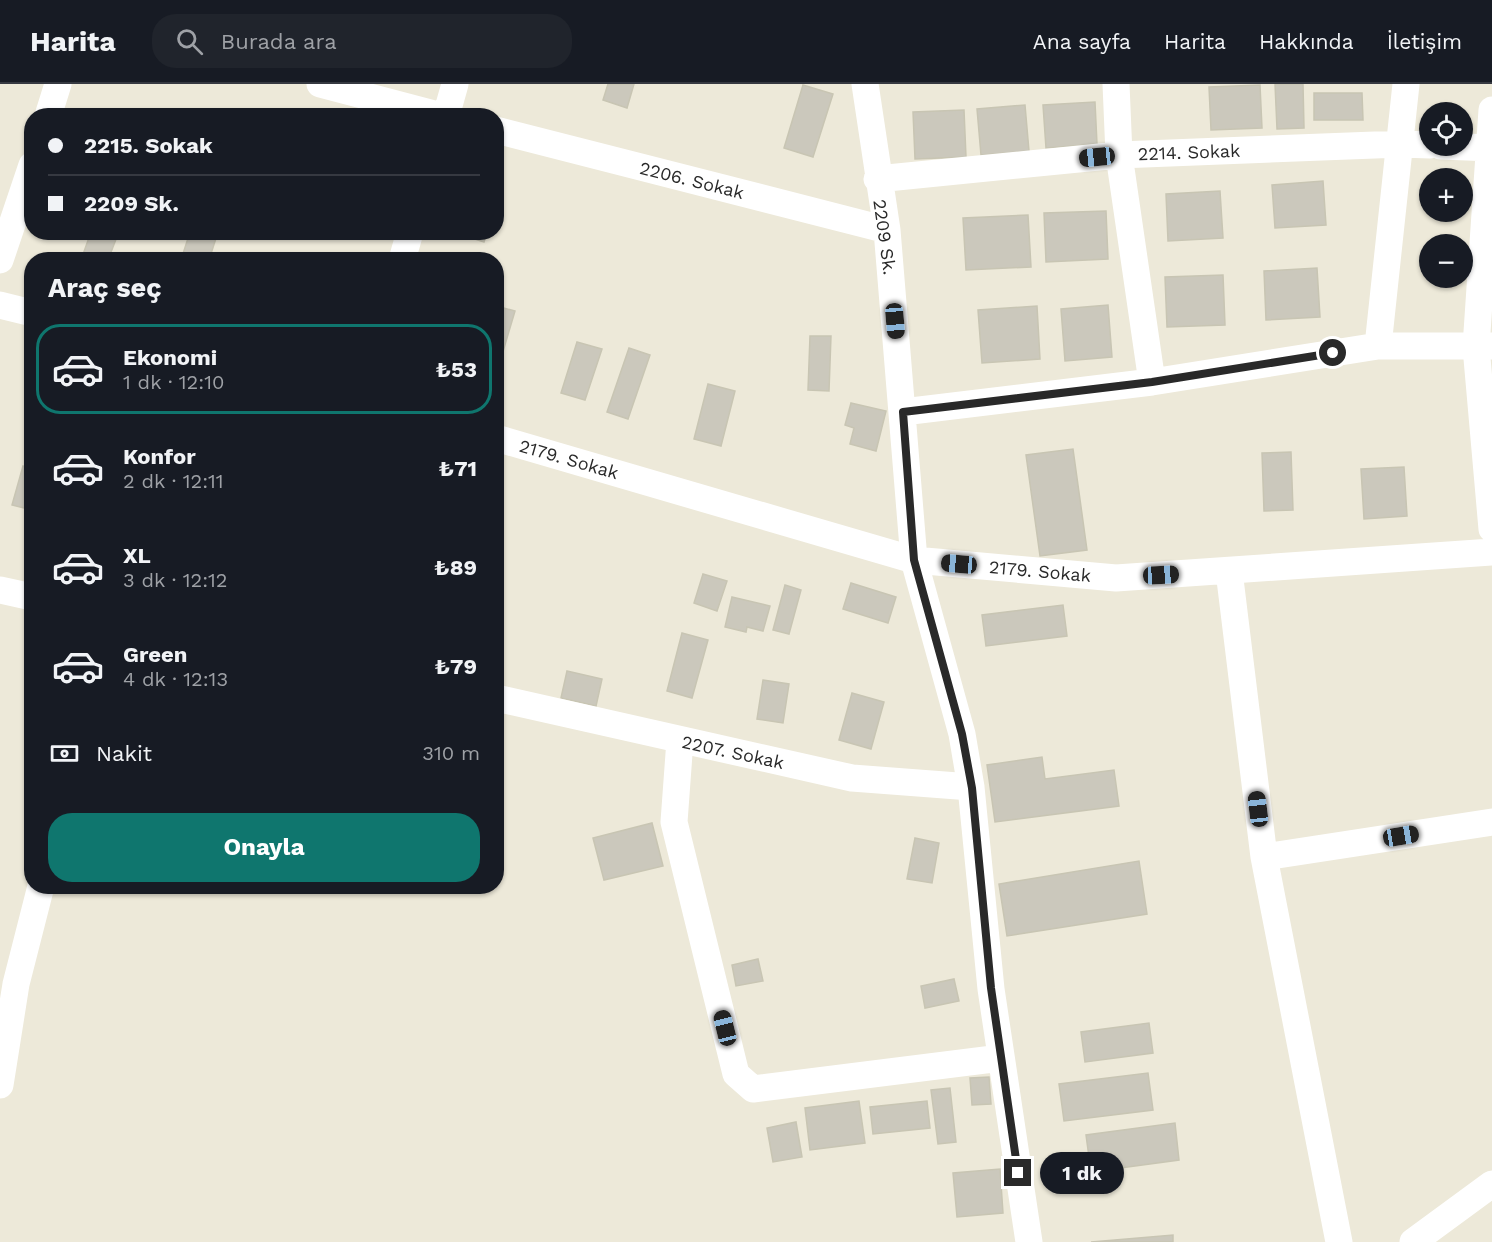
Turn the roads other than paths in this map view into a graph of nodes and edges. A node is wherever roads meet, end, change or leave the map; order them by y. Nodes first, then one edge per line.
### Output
1 (58, 84) edge
2 (320, 84) edge
3 (455, 84) edge
4 (865, 84) edge
5 (1116, 84) edge
6 (1406, 84) edge
7 (50, 108) edge
8 (413, 108) edge
9 (447, 108) edge
10 (1492, 110) edge
11 (504, 132) edge
12 (1401, 144) junction
13 (1419, 145) edge
14 (1473, 147) edge
15 (1490, 148) edge
16 (1119, 155) junction
17 (877, 179) junction
18 (24, 189) edge
19 (887, 230) junction
20 (0, 260) edge
21 (0, 304) edge
22 (24, 311) edge
23 (1378, 346) junction
24 (1484, 346) edge
25 (1152, 382) junction
26 (903, 412) junction
27 (504, 440) edge
28 (1492, 529) edge
29 (1492, 552) edge
30 (914, 560) junction
31 (1229, 571) junction
32 (0, 590) edge
33 (24, 595) edge
34 (504, 700) edge
35 (680, 740) junction
36 (972, 788) junction
37 (1492, 822) edge
38 (1264, 857) junction
39 (39, 894) edge
40 (1001, 1058) junction
41 (0, 1084) edge
42 (1492, 1184) edge
43 (1029, 1242) edge
44 (1339, 1242) edge
45 (1413, 1242) edge

1 - 7 street
2 - 8 street
3 - 9 street
4 - 17 street, 2209 Sk.
5 - 16 street
6 - 12 street
10 - 15 street
11 - 19 street, 2206. Sokak
12 - 13 street, 2214. Sokak
12 - 16 street, 2214. Sokak
12 - 23 street
14 - 15 street
15 - 24 street
16 - 17 street, 2214. Sokak
16 - 25 street
17 - 19 street, 2209 Sk.
18 - 20 street
19 - 26 street, 2209 Sk.
21 - 22 street
23 - 24 street
23 - 25 street
24 - 28 street
25 - 26 street
26 - 30 street, 2209 Sk.
27 - 30 street, 2179. Sokak
29 - 31 street, 2179. Sokak
30 - 31 street, 2179. Sokak
30 - 36 street, 2209 Sk.
31 - 38 street
32 - 33 street
34 - 35 street, 2207. Sokak
35 - 36 street, 2207. Sokak
35 - 40 street
36 - 40 street, 2209 Sk.
37 - 38 street
38 - 44 street
39 - 41 street
40 - 43 street, 2209 Sk.
42 - 45 street

